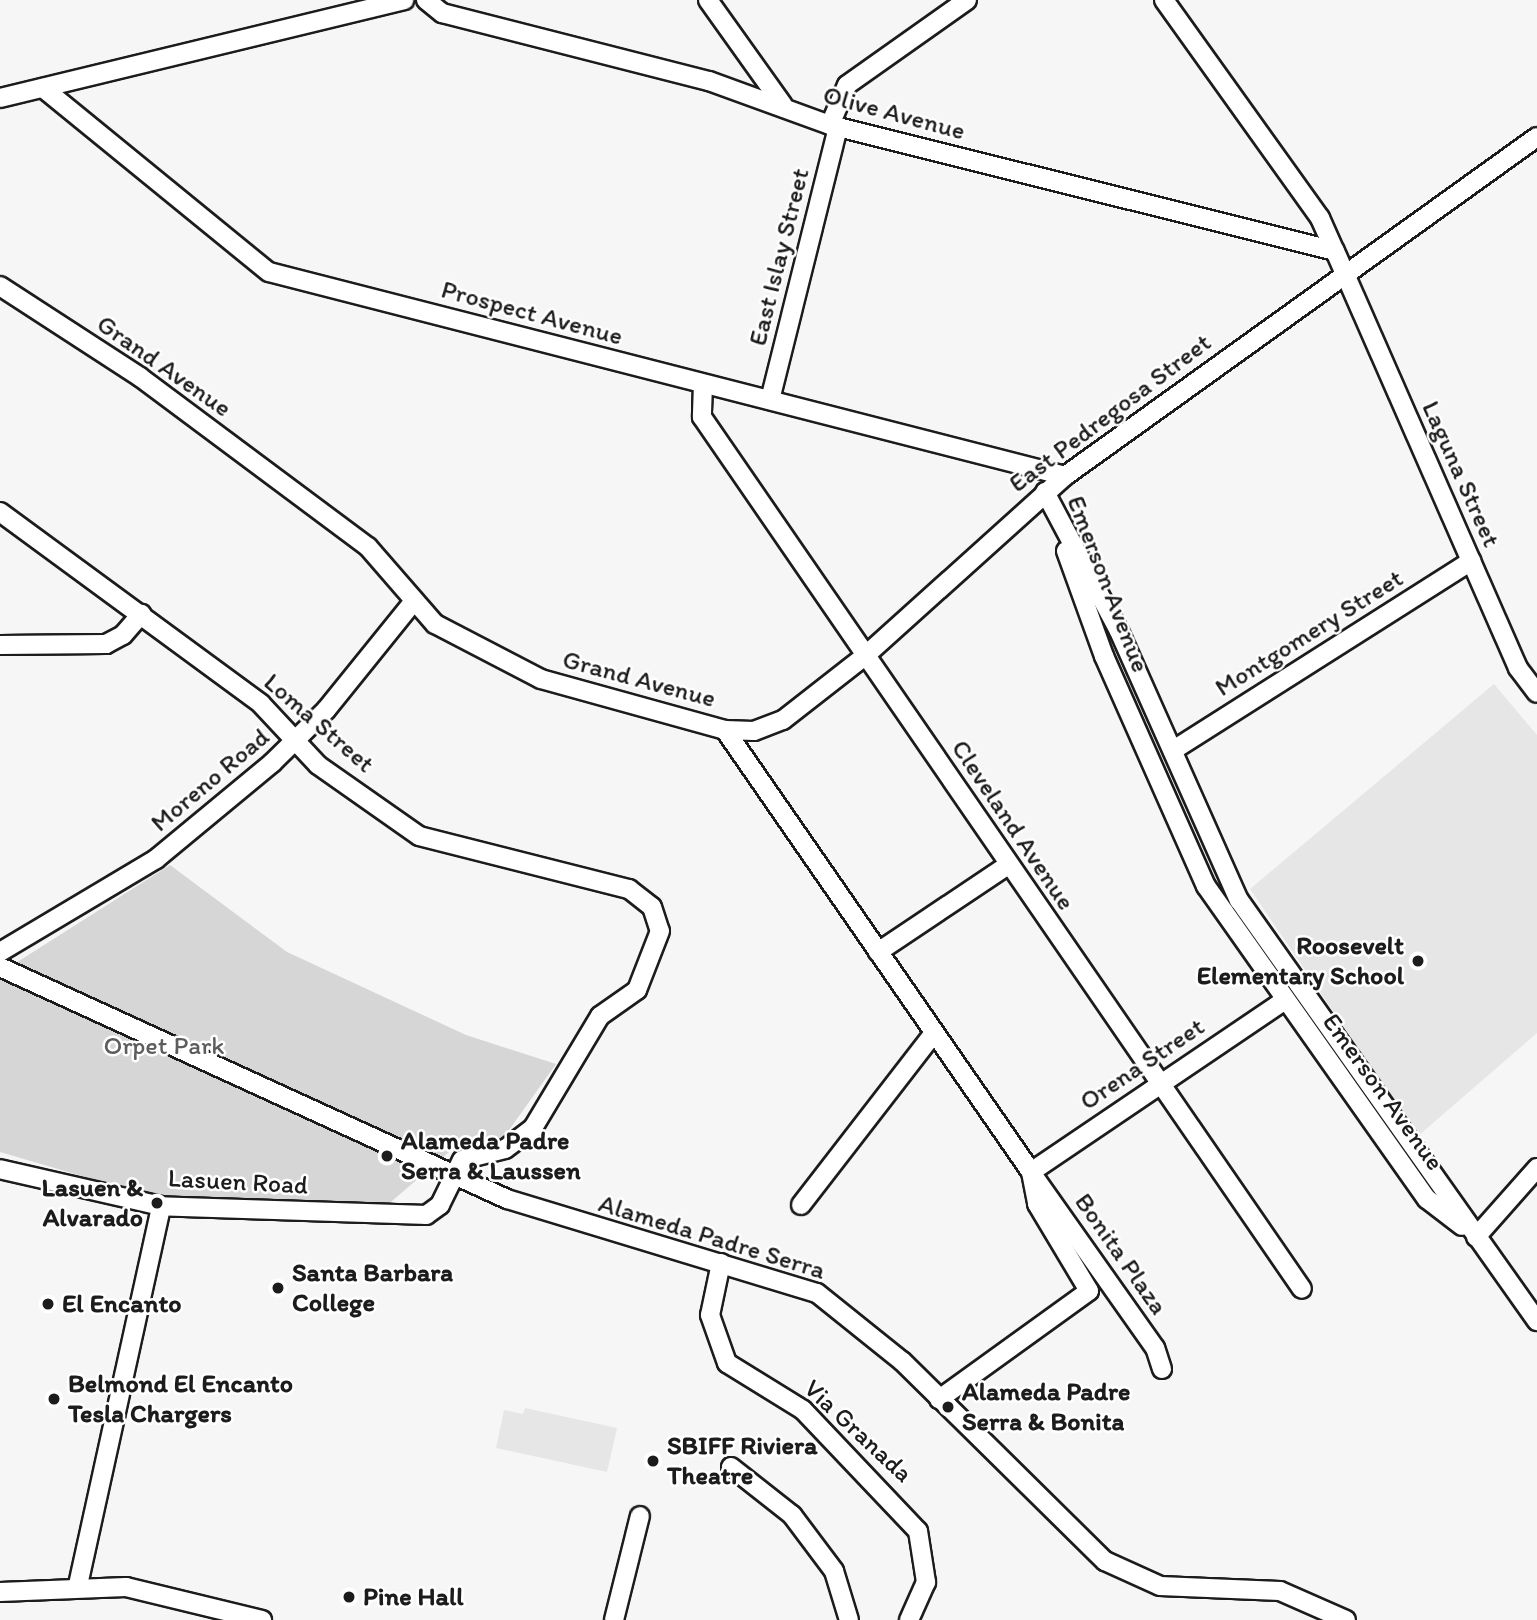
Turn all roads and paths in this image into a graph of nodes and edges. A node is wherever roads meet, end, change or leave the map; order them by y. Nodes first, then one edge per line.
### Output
1 (404, 0) edge
2 (426, 0) edge
3 (708, 0) edge
4 (967, 0) edge
5 (1164, 0) edge
6 (43, 88) junction
7 (0, 98) edge
8 (783, 105) junction
9 (834, 126) junction
10 (1537, 137) edge
11 (1335, 251) junction
12 (1344, 272) junction
13 (0, 286) edge
14 (704, 384) junction
15 (770, 400) junction
16 (1065, 476) junction
17 (1045, 492) junction
18 (0, 512) edge
19 (1471, 561) junction
20 (413, 602) junction
21 (141, 614) junction
22 (0, 645) edge
23 (865, 656) junction
24 (1537, 693) edge
25 (725, 730) junction
26 (297, 741) junction
27 (1175, 749) junction
28 (1008, 865) junction
29 (0, 952) edge
30 (878, 952) junction
31 (0, 967) edge
32 (1284, 1001) junction
33 (933, 1034) junction
34 (1160, 1084) junction
35 (4, 1166) edge
36 (1537, 1168) edge
37 (1031, 1172) junction
38 (455, 1175) junction
39 (801, 1205) dead end
40 (161, 1206) junction
41 (1476, 1237) junction
42 (722, 1263) junction
43 (1302, 1289) dead end
44 (1537, 1321) edge
45 (1162, 1370) dead end
46 (939, 1399) junction
47 (731, 1467) dead end
48 (640, 1516) dead end
49 (78, 1585) junction
50 (0, 1591) edge
51 (262, 1620) edge
52 (614, 1620) edge
53 (849, 1620) edge
54 (909, 1620) edge
55 (1346, 1620) edge

1 - 6 street
2 - 8 street, Olive Avenue
3 - 8 street
4 - 9 street, East Islay Street
5 - 11 street
6 - 7 street
6 - 14 street, Prospect Avenue
8 - 9 street, Olive Avenue
9 - 11 street, Olive Avenue
9 - 15 street, East Islay Street
10 - 12 street, East Pedregosa Street
11 - 12 street
12 - 16 street, East Pedregosa Street
12 - 19 street, Laguna Street
13 - 20 street, Grand Avenue
14 - 15 street, Prospect Avenue
14 - 23 street, Cleveland Avenue
15 - 16 street, Prospect Avenue
16 - 17 street, East Pedregosa Street
17 - 23 street, East Pedregosa Street
17 - 27 street, Emerson Avenue
17 - 32 street, Emerson Avenue
18 - 21 street, Loma Street
19 - 24 street, Laguna Street
19 - 27 street, Montgomery Street
20 - 25 street, Grand Avenue
20 - 26 street, Moreno Road
21 - 22 street
21 - 26 street, Loma Street
23 - 25 street, East Pedregosa Street
23 - 28 street, Cleveland Avenue
25 - 30 street, Grand Avenue
26 - 29 street, Moreno Road
26 - 38 street, Loma Street
27 - 41 street, Emerson Avenue
28 - 30 street
28 - 34 street, Cleveland Avenue
30 - 33 street, Grand Avenue
31 - 38 street, Alameda Padre Serra
32 - 34 street, Orena Street
32 - 41 street, Emerson Avenue
33 - 37 street, Grand Avenue
33 - 39 street
34 - 37 street, Orena Street
34 - 43 street, Cleveland Avenue
35 - 40 street, Lasuen Road
36 - 41 street
37 - 45 street, Bonita Plaza
37 - 46 street, Grand Avenue
38 - 40 street, Lasuen Road
38 - 42 street, Alameda Padre Serra
40 - 49 street
41 - 44 street, Emerson Avenue
42 - 46 street, Alameda Padre Serra
42 - 54 street, Via Granada
46 - 55 street, Alameda Padre Serra
47 - 53 street
48 - 52 street
49 - 50 street
49 - 51 street

